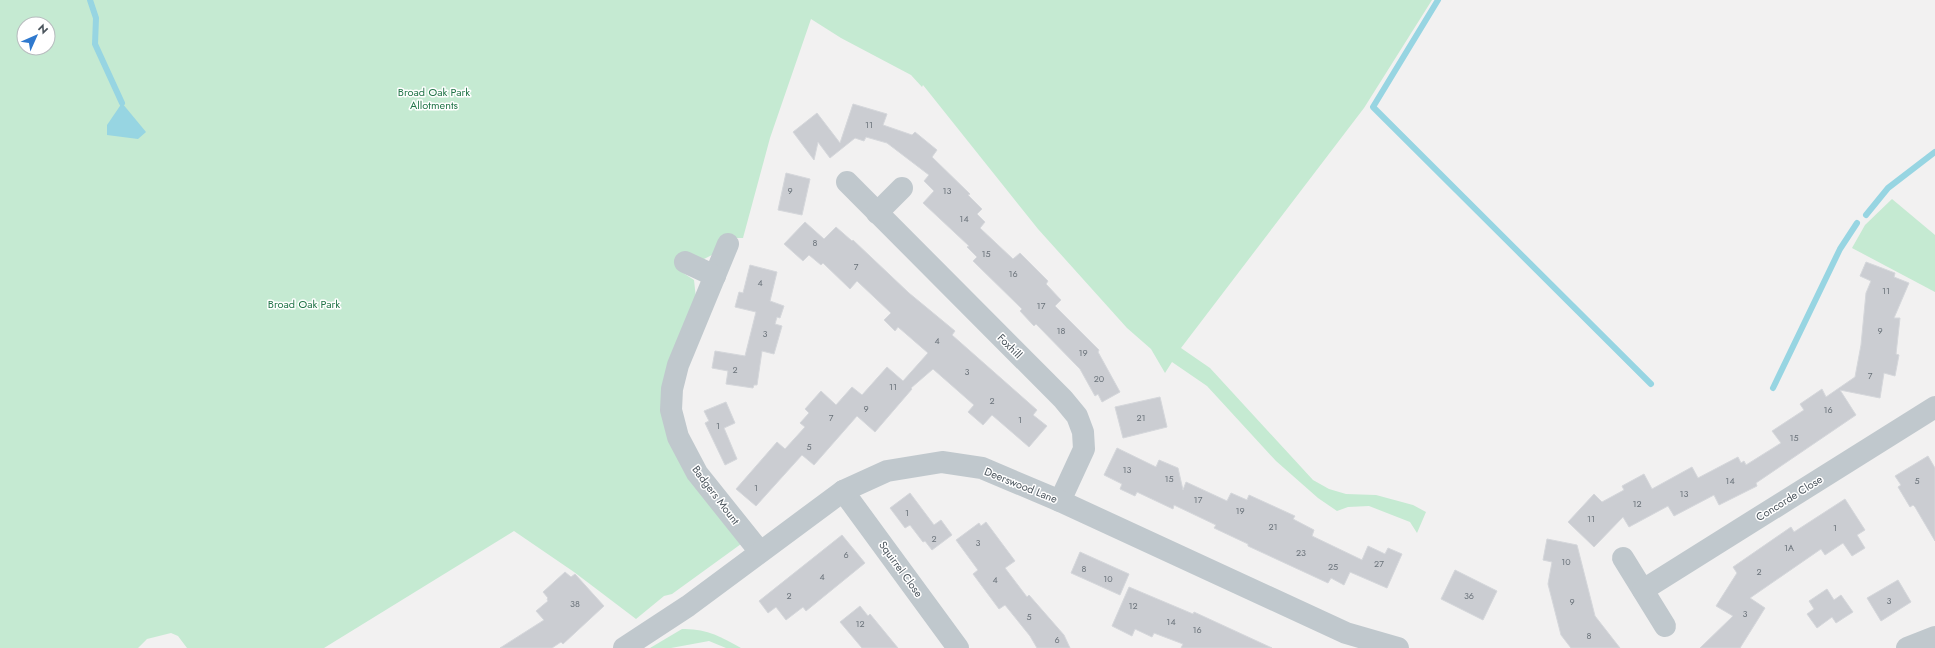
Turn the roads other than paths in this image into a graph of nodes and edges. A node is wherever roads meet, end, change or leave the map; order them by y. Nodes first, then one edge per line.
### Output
1 (847, 182) dead end
2 (902, 188) dead end
3 (877, 213) junction
4 (728, 244) dead end
5 (685, 262) dead end
6 (715, 276) junction
7 (1935, 407) edge
8 (843, 491) junction
9 (1060, 500) junction
10 (760, 552) junction
11 (1623, 558) dead end
12 (1643, 590) junction
13 (1666, 626) dead end
14 (1935, 637) edge
15 (624, 648) edge
16 (958, 648) edge
17 (1398, 648) edge
18 (1907, 648) edge

1 - 3 street, Foxhill
2 - 3 street
3 - 9 street, Foxhill
4 - 6 street, Badgers Mount
5 - 6 street
6 - 10 street, Badgers Mount
7 - 12 street, Concorde Close
8 - 9 street, Deerswood Lane
8 - 10 street, Deerswood Lane
8 - 16 street, Squirrel Close
9 - 17 street, Deerswood Lane
10 - 15 street, Deerswood Lane
11 - 12 street
12 - 13 street
14 - 18 street

